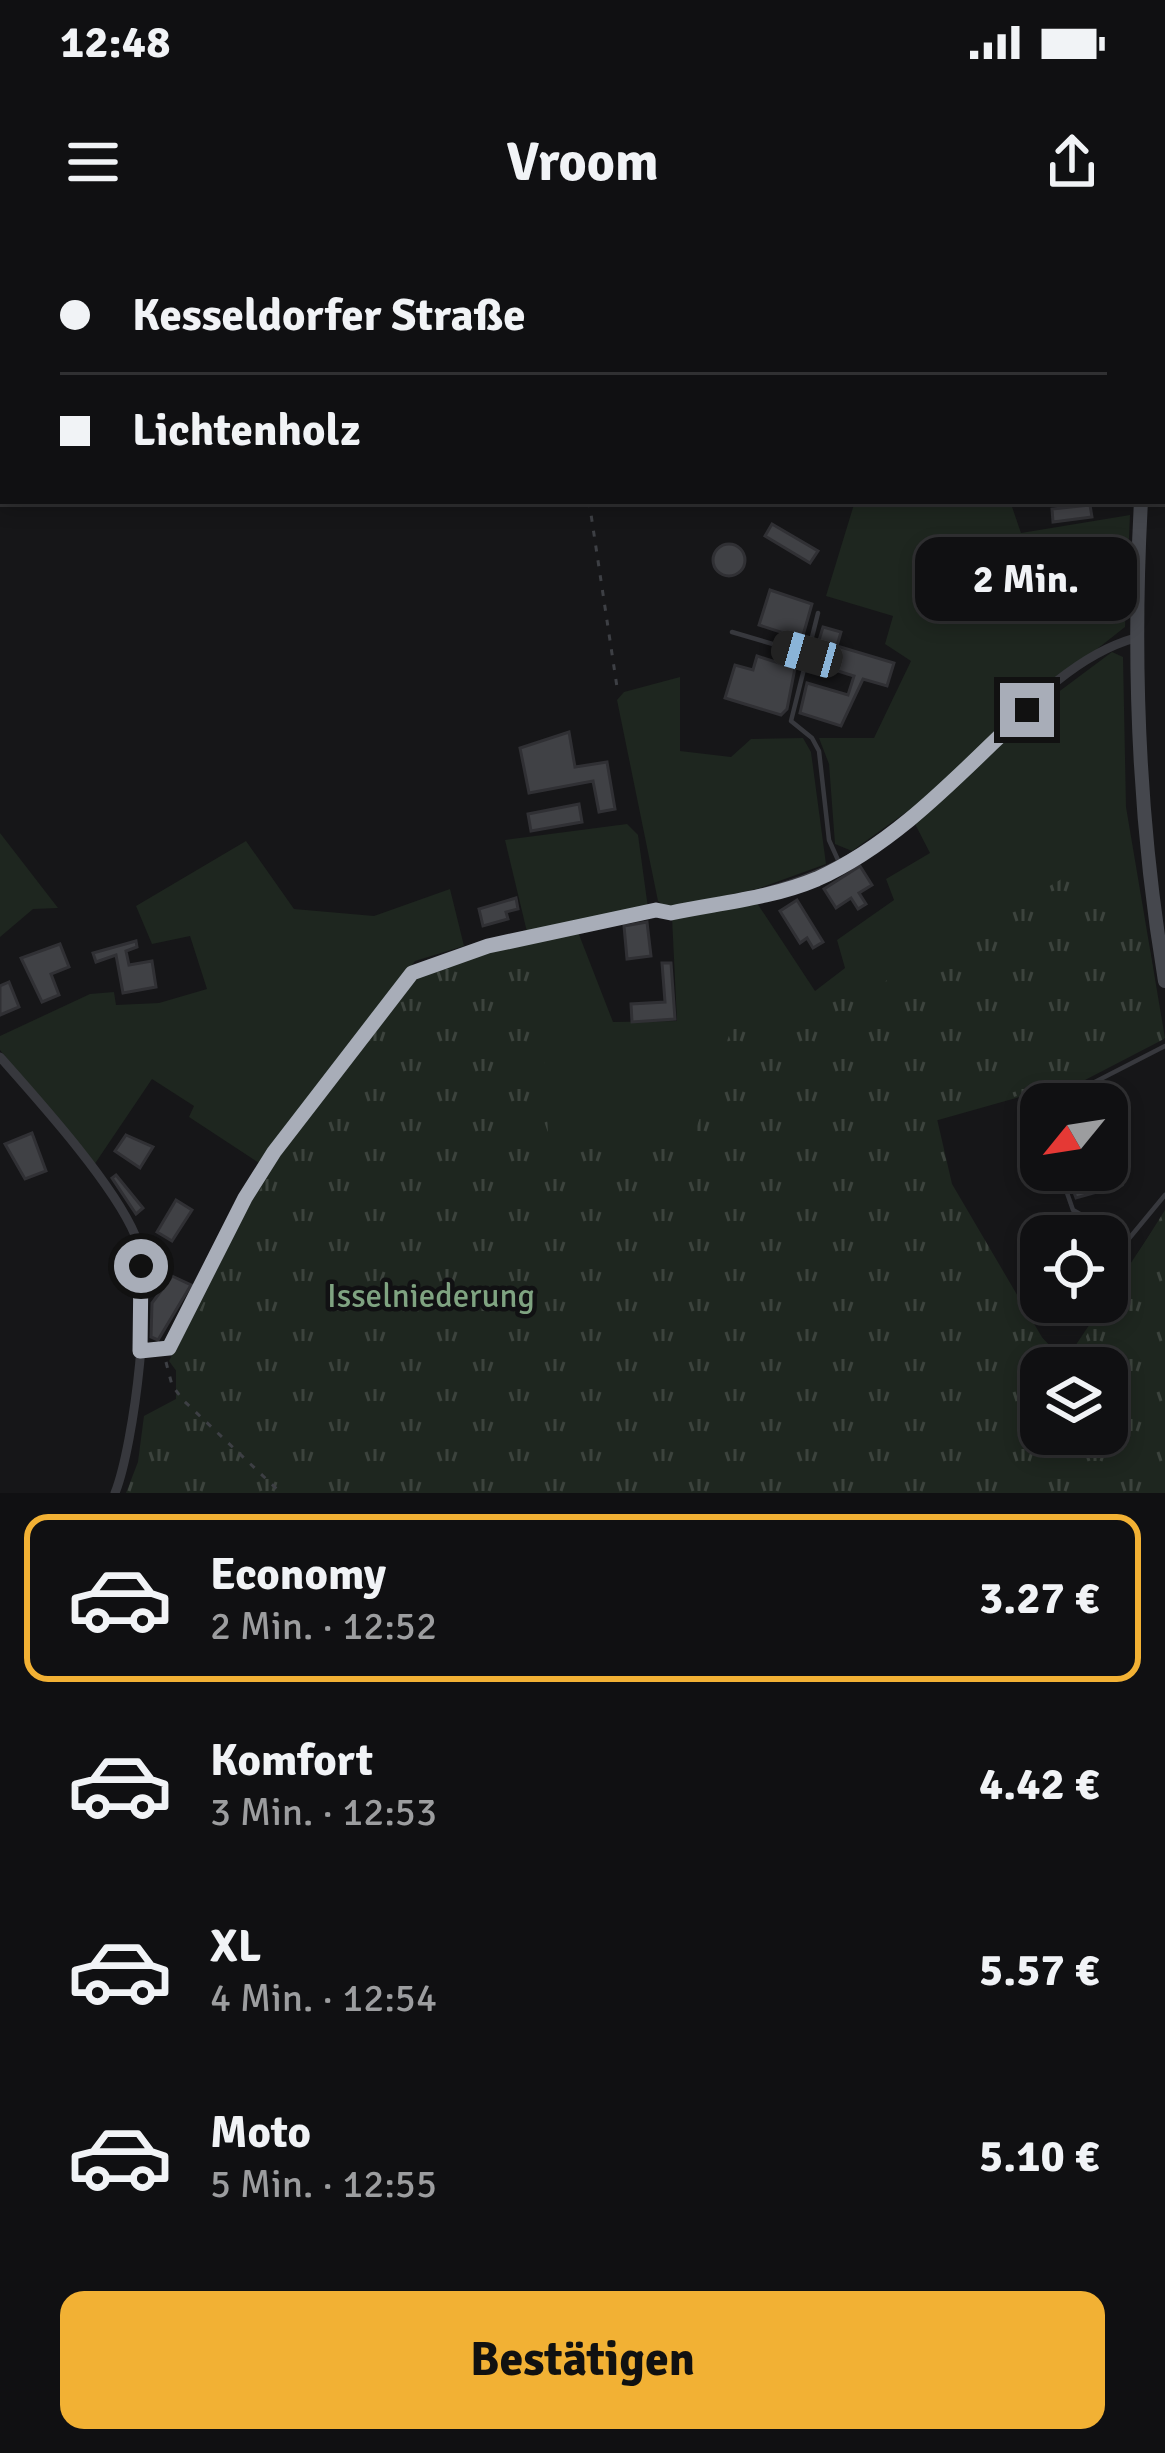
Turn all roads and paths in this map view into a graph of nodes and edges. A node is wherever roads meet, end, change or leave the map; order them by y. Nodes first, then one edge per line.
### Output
1 (589, 504) edge
2 (1141, 504) edge
3 (818, 613) dead end
4 (732, 632) dead end
5 (1135, 638) junction
6 (807, 654) junction
7 (617, 687) dead end
8 (842, 865) junction
9 (1161, 929) edge
10 (1165, 981) edge
11 (1165, 1046) edge
12 (0, 1057) edge
13 (1093, 1083) edge
14 (1066, 1191) edge
15 (1165, 1195) edge
16 (165, 1349) junction
17 (140, 1351) junction
18 (115, 1493) edge
19 (281, 1493) edge

1 - 7 path
2 - 5 main road
3 - 6 lane
4 - 6 lane
5 - 8 street
5 - 9 main road
6 - 8 lane
8 - 16 street
9 - 10 main road
11 - 13 lane
12 - 17 street
14 - 15 lane
16 - 17 street
16 - 19 path
17 - 18 street

